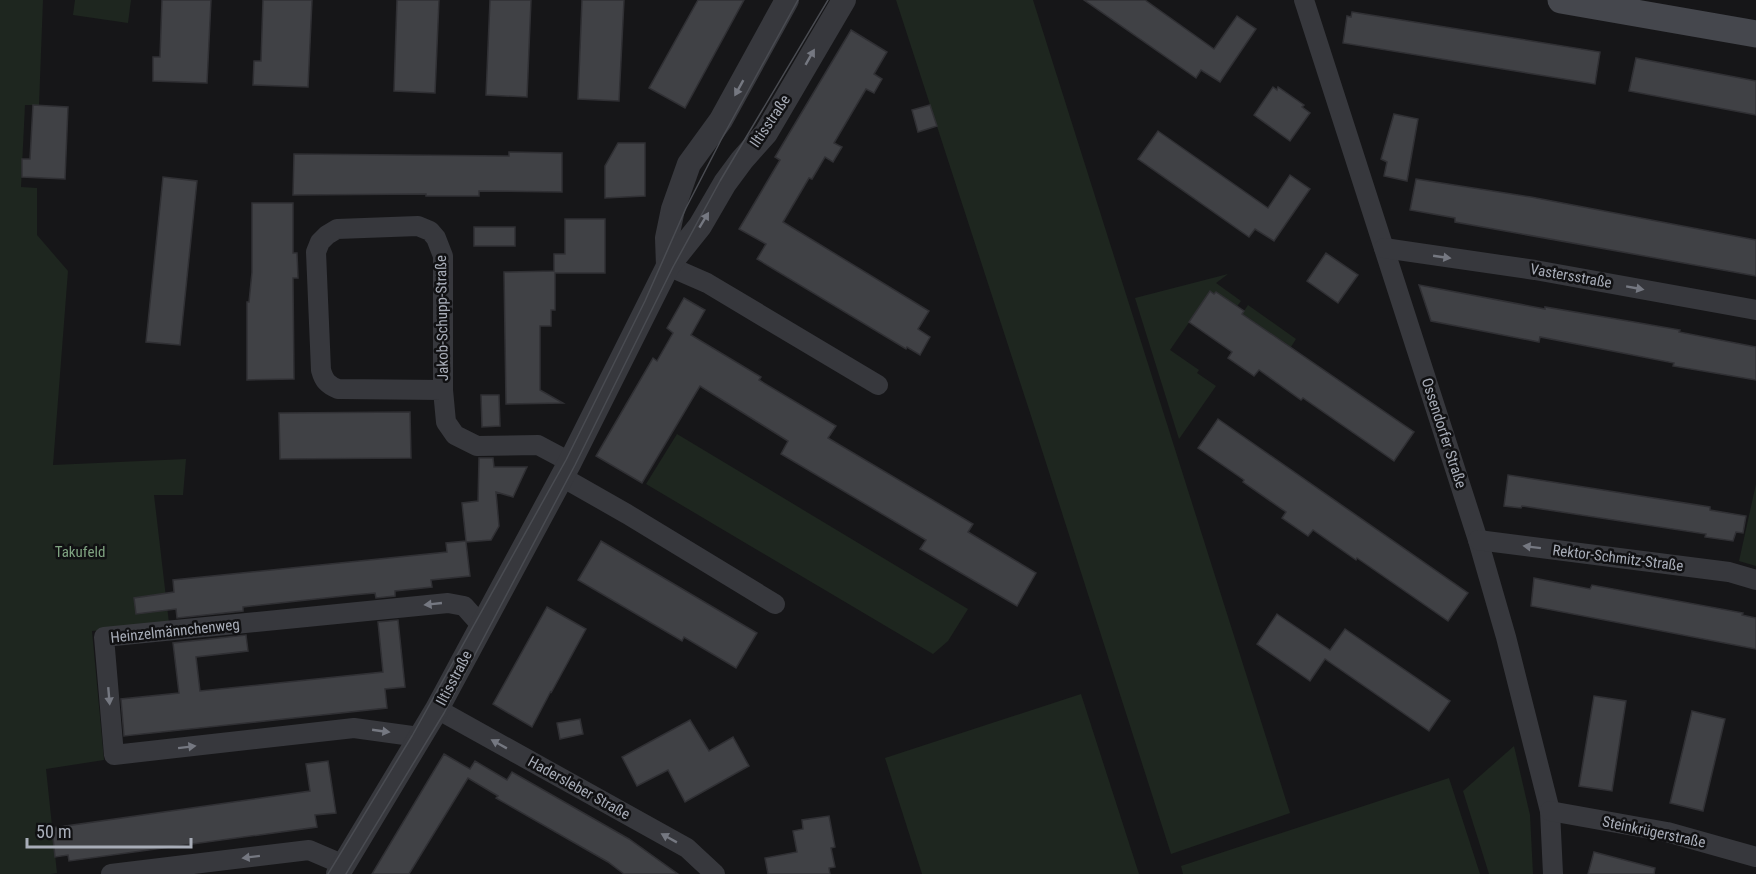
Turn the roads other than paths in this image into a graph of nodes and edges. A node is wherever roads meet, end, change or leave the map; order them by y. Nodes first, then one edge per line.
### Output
1 (787, 0) edge
2 (844, 0) edge
3 (1304, 0) edge
4 (1562, 0) edge
5 (1756, 34) edge
6 (1384, 248) junction
7 (668, 266) junction
8 (1756, 310) edge
9 (878, 385) dead end
10 (443, 390) junction
11 (566, 470) junction
12 (1479, 540) junction
13 (1756, 580) edge
14 (775, 604) dead end
15 (482, 626) junction
16 (438, 710) junction
17 (420, 740) junction
18 (1550, 811) junction
19 (1756, 857) edge
20 (341, 870) edge
21 (111, 874) edge
22 (715, 874) edge
23 (1553, 874) edge

1 -> 7 street, Iltisstraße
7 -> 2 street, Iltisstraße
3 - 6 street, Ossendorfer Straße
4 - 5 main road
6 -> 8 street, Vastersstraße
6 - 12 street, Ossendorfer Straße
7 - 9 street
7 - 11 street, Iltisstraße
10 - 10 street, Jakob-Schupp-Straße
10 - 11 street, Jakob-Schupp-Straße
11 - 14 street
11 - 15 street, Iltisstraße
13 -> 12 street, Rektor-Schmitz-Straße
12 - 18 street, Ossendorfer Straße
15 - 16 street, Iltisstraße
15 -> 17 street, Heinzelmännchenweg
16 - 17 street, Iltisstraße
22 -> 16 street, Hadersleber Straße
17 - 20 street, Iltisstraße
18 - 19 street, Steinkrügerstraße
18 - 23 street, Ossendorfer Straße
20 -> 21 street

